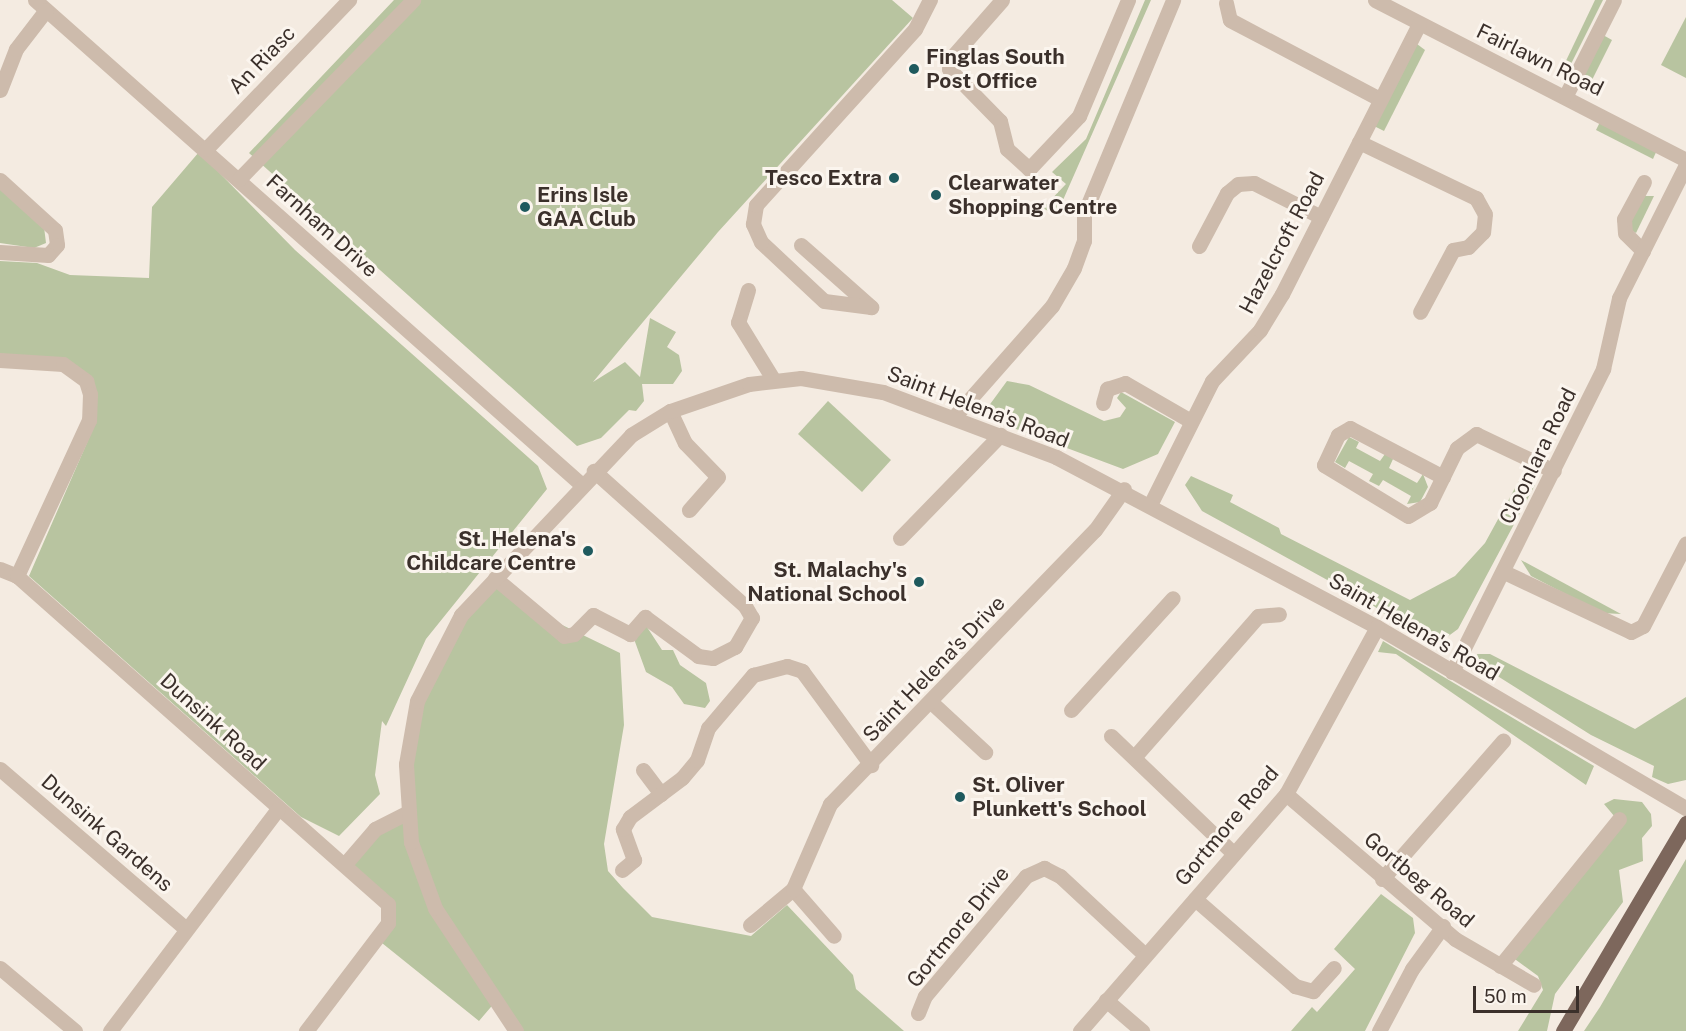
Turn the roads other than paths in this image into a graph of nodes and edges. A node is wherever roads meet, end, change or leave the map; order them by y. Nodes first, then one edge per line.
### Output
1 (349, 0) edge
2 (413, 0) edge
3 (930, 0) edge
4 (1002, 0) edge
5 (1128, 0) edge
6 (1173, 0) edge
7 (1375, 0) edge
8 (1614, 0) edge
9 (1226, 3) dead end
10 (40, 5) edge
11 (1419, 24) junction
12 (0, 90) edge
13 (1566, 95) junction
14 (1380, 99) junction
15 (1359, 142) junction
16 (206, 149) junction
17 (1686, 160) edge
18 (1686, 165) edge
19 (238, 178) junction
20 (0, 180) edge
21 (1644, 182) dead end
22 (1321, 217) junction
23 (801, 244) dead end
24 (1199, 246) dead end
25 (1643, 251) junction
26 (0, 252) edge
27 (748, 290) dead end
28 (1420, 312) dead end
29 (0, 360) edge
30 (773, 379) junction
31 (1103, 403) dead end
32 (670, 411) junction
33 (954, 417) junction
34 (1189, 420) junction
35 (1000, 435) junction
36 (594, 471) junction
37 (1554, 471) junction
38 (1443, 477) junction
39 (581, 484) junction
40 (1124, 489) junction
41 (1151, 503) junction
42 (689, 510) dead end
43 (900, 538) dead end
44 (1686, 543) edge
45 (0, 569) edge
46 (1504, 572) junction
47 (17, 576) junction
48 (495, 578) junction
49 (1173, 598) dead end
50 (1279, 614) dead end
51 (1377, 627) junction
52 (1452, 672) junction
53 (932, 702) junction
54 (1071, 710) dead end
55 (1111, 736) dead end
56 (1503, 741) dead end
57 (985, 752) dead end
58 (1136, 755) junction
59 (871, 765) junction
60 (0, 769) edge
61 (643, 770) dead end
62 (661, 794) junction
63 (1286, 794) junction
64 (278, 808) junction
65 (1686, 808) edge
66 (407, 813) junction
67 (1619, 819) dead end
68 (1686, 823) edge
69 (1234, 854) junction
70 (345, 864) junction
71 (622, 870) dead end
72 (1383, 879) junction
73 (793, 889) junction
74 (1195, 899) junction
75 (750, 925) dead end
76 (1443, 926) junction
77 (186, 929) junction
78 (834, 936) dead end
79 (1145, 955) junction
80 (1500, 966) junction
81 (0, 968) edge
82 (1334, 968) dead end
83 (1534, 985) dead end
84 (1106, 1000) junction
85 (918, 1013) dead end
86 (75, 1031) edge
87 (110, 1031) edge
88 (306, 1031) edge
89 (516, 1031) edge
90 (1080, 1031) edge
91 (1142, 1031) edge
92 (1379, 1031) edge
93 (1563, 1031) edge

1 - 16 street, An Riasc
2 - 19 street
3 - 23 street
4 - 5 street
6 - 33 street
7 - 11 street, Fairlawn Road
8 - 13 street
9 - 14 street
10 - 12 street
10 - 16 street, Farnham Drive
11 - 13 street, Fairlawn Road
11 - 14 street, Hazelcroft Road
13 - 17 street, Fairlawn Road
14 - 15 street, Hazelcroft Road
15 - 22 street, Hazelcroft Road
15 - 28 street
16 - 19 street, Farnham Drive
18 - 25 street, Cloonlara Road
19 - 39 street, Farnham Drive
20 - 26 street
21 - 25 street
22 - 24 street
22 - 34 street, Hazelcroft Road
25 - 37 street, Cloonlara Road
27 - 30 street
29 - 47 street
30 - 32 street, Saint Helena's Road
30 - 33 street, Saint Helena's Road
31 - 34 street
32 - 36 street, Saint Helena's Road
32 - 42 street
33 - 35 street, Saint Helena's Road
34 - 41 street, Hazelcroft Road
35 - 40 street, Saint Helena's Road
35 - 43 street
36 - 39 street, Saint Helena's Road
36 - 48 street
37 - 38 street
37 - 46 street, Cloonlara Road
38 - 38 street
39 - 48 street, Saint Helena's Road
40 - 41 street, Saint Helena's Road
40 - 53 street, Saint Helena's Drive
41 - 51 street, Saint Helena's Road
44 - 46 street
45 - 47 street, Dunsink Road
46 - 52 street, Cloonlara Road
47 - 64 street, Dunsink Road
48 - 66 street, Saint Helena's Road
49 - 54 street
50 - 58 street
51 - 52 street, Saint Helena's Road
51 - 63 street, Gortmore Road
52 - 65 street, Saint Helena's Road
53 - 57 street
53 - 59 street, Saint Helena's Drive
55 - 58 street
56 - 72 street
58 - 69 street
59 - 62 street
59 - 73 street, Saint Helena's Drive
60 - 77 street, Dunsink Gardens
61 - 62 street
62 - 71 street
63 - 69 street, Gortmore Road
63 - 72 street, Gortbeg Road
64 - 70 street, Dunsink Road
64 - 77 street
66 - 70 street
66 - 89 street, Saint Helena's Road
67 - 80 street
68 - 93 main road
69 - 74 street, Gortmore Road
70 - 88 street, Dunsink Road
72 - 76 street, Gortbeg Road
73 - 75 street, Saint Helena's Drive
73 - 78 street
74 - 79 street, Gortmore Road
74 - 82 street
76 - 80 street, Gortbeg Road
76 - 92 street
77 - 87 street
79 - 84 street, Gortmore Road
79 - 85 street, Gortmore Drive
80 - 83 street, Gortbeg Road
81 - 86 street
84 - 90 street, Gortmore Road
84 - 91 street

